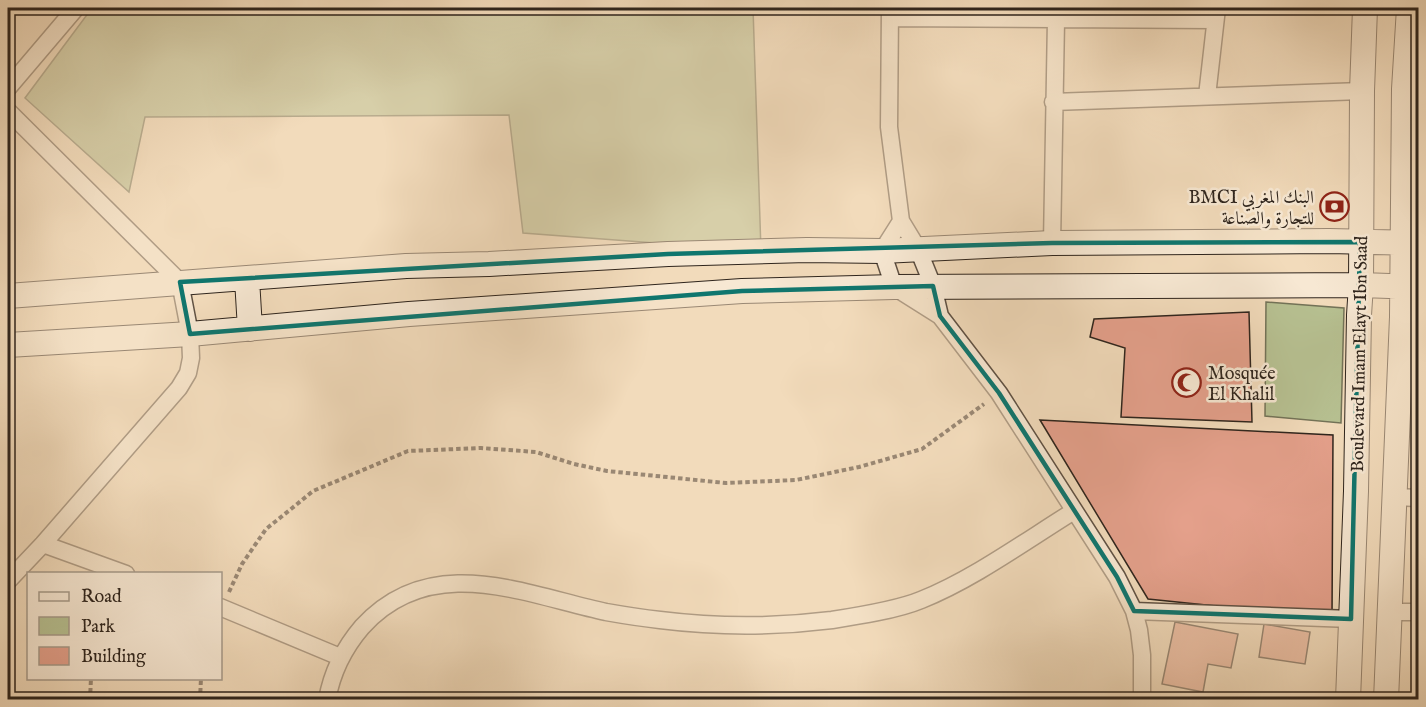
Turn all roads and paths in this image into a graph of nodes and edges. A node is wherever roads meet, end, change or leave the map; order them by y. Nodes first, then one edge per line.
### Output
1 (76, 8) edge
2 (1365, 8) edge
3 (1409, 8) edge
4 (890, 13) edge
5 (1216, 14) edge
6 (1056, 20) junction
7 (8, 88) edge
8 (1362, 91) junction
9 (1207, 96) junction
10 (1053, 102) junction
11 (8, 111) edge
12 (1411, 165) edge
13 (901, 221) junction
14 (1360, 242) junction
15 (1052, 243) junction
16 (1411, 243) edge
17 (918, 249) junction
18 (882, 251) junction
19 (247, 279) junction
20 (180, 282) junction
21 (1361, 285) junction
22 (933, 286) junction
23 (894, 287) junction
24 (1410, 288) edge
25 (8, 296) edge
26 (940, 316) junction
27 (250, 329) junction
28 (190, 334) junction
29 (8, 345) edge
30 (999, 393) junction
31 (1407, 497) edge
32 (1074, 511) junction
33 (43, 544) junction
34 (123, 572) edge
35 (8, 581) edge
36 (222, 606) edge
37 (222, 608) edge
38 (1134, 611) junction
39 (1390, 612) junction
40 (1419, 612) edge
41 (1350, 619) junction
42 (340, 657) junction
43 (91, 680) edge
44 (201, 680) edge
45 (90, 699) edge
46 (200, 699) edge
47 (327, 699) edge
48 (1142, 699) edge
49 (1347, 699) edge
50 (1386, 699) edge

1 - 7 street
2 - 8 street, Boulevard Imam Elayt Ibn Saad
3 - 12 street
4 - 6 street
4 - 13 street
5 - 6 street
5 - 9 street
6 - 10 street
8 - 9 street
8 - 14 street, Boulevard Imam Elayt Ibn Saad
9 - 10 street
10 - 15 street
11 - 20 street
12 - 16 street
13 - 17 street
13 - 18 street
14 - 15 street
14 - 16 street
14 - 21 street, Boulevard Imam Elayt Ibn Saad
15 - 17 street
16 - 24 street
17 - 18 street
17 - 22 street
18 - 19 street
18 - 23 street
19 - 20 street
19 - 27 street
20 - 25 street
20 - 28 street
21 - 22 street
21 - 24 street
21 - 41 street, Boulevard Imam Elayt Ibn Saad
22 - 23 street
22 - 26 street
23 - 26 street
23 - 27 street
24 - 31 street
26 - 30 street
27 - 28 street
28 - 29 street
28 - 33 street
30 - 32 street
30 - 36 path
31 - 39 street
32 - 38 street
32 - 42 street
33 - 34 street
33 - 35 street
37 - 42 street
38 - 41 street
38 - 48 street
39 - 40 street
39 - 50 street
41 - 49 street, Boulevard Imam Elayt Ibn Saad
42 - 47 street
43 - 45 path
44 - 46 path

